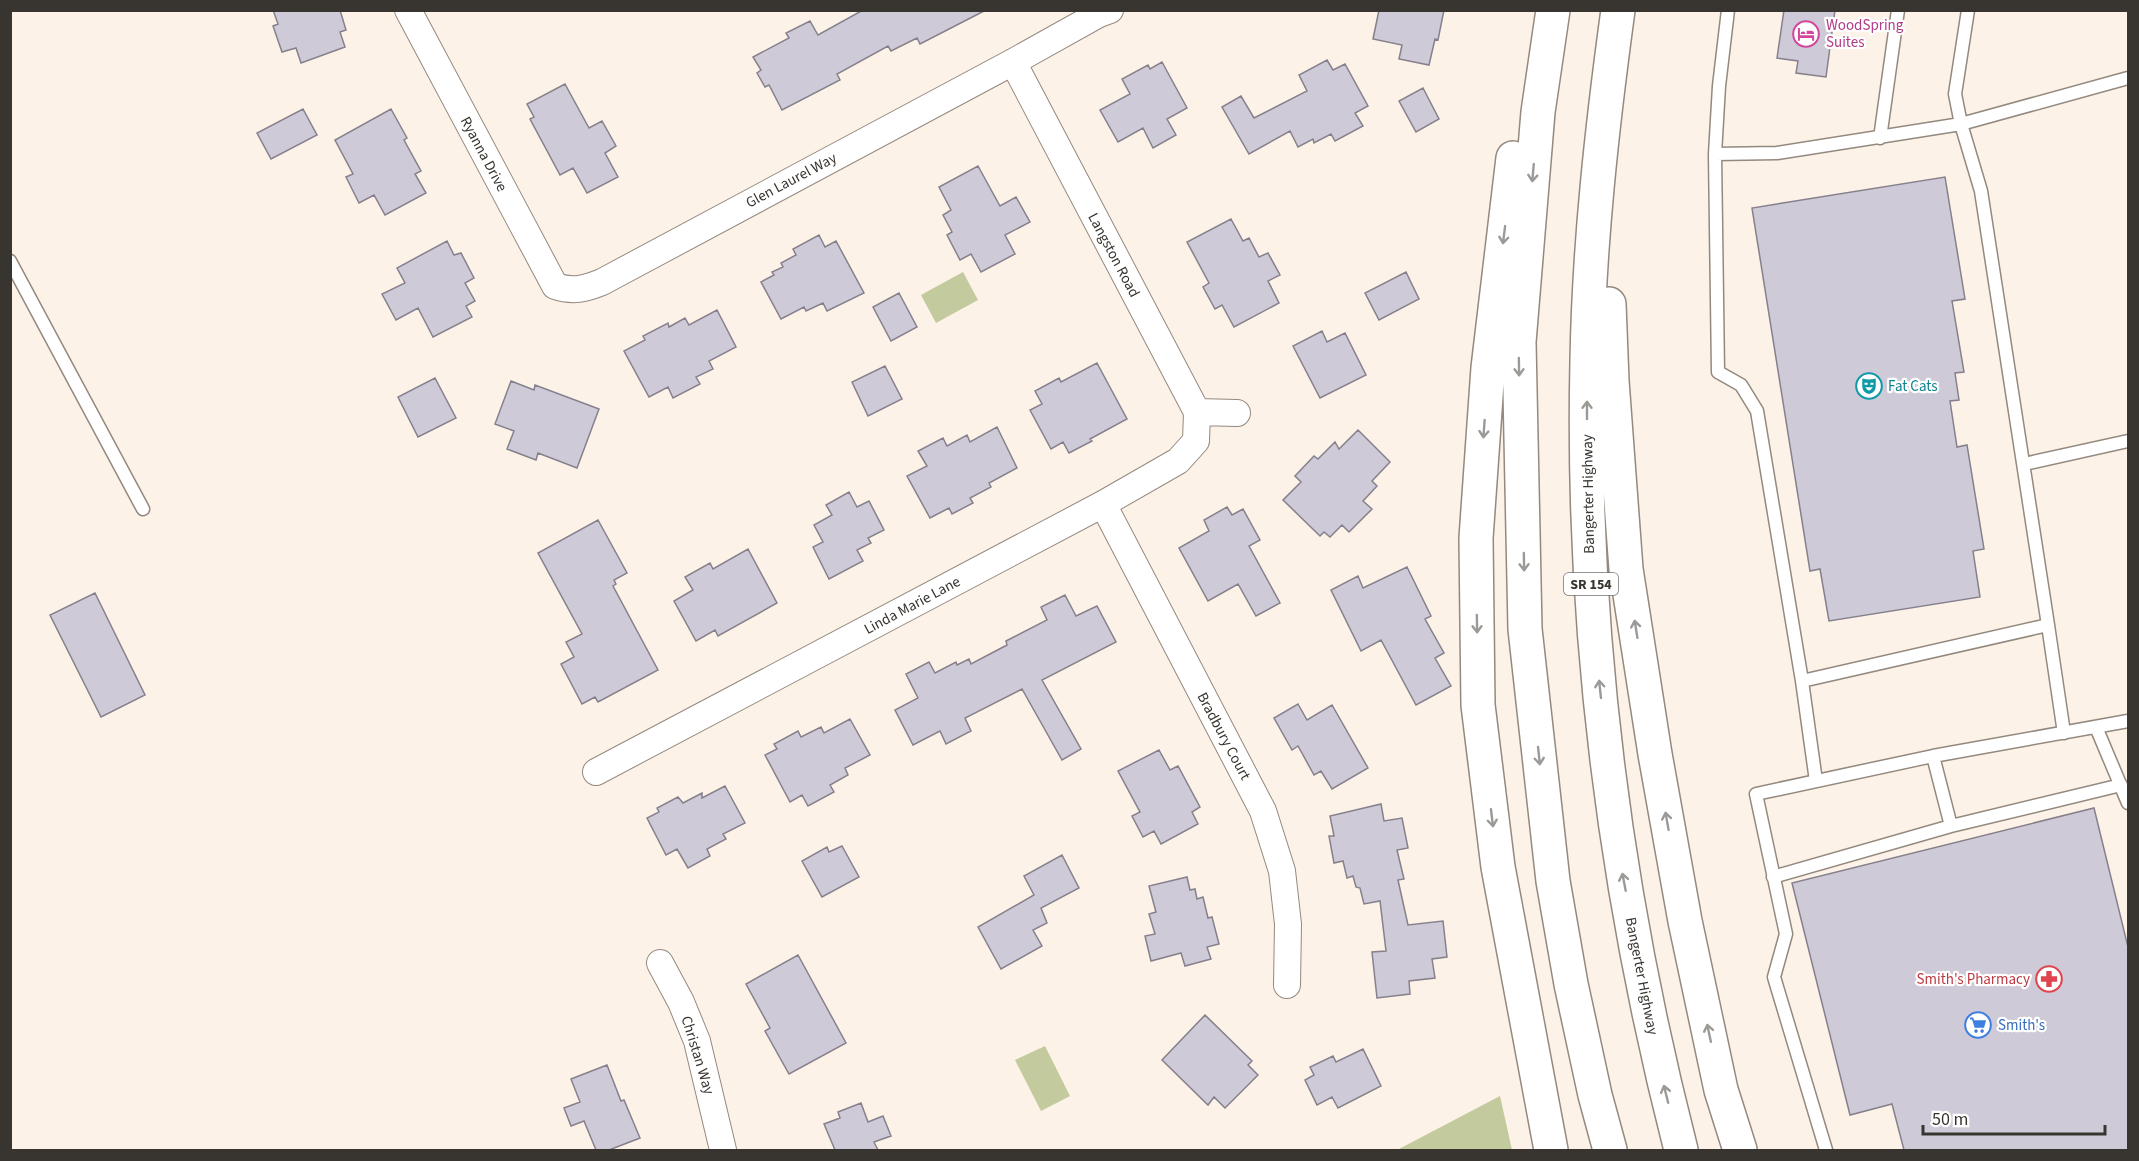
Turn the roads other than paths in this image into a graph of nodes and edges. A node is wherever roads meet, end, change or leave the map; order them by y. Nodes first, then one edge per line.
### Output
1 (408, 10) edge
2 (1110, 10) edge
3 (1535, 10) edge
4 (1553, 10) edge
5 (1618, 10) edge
6 (1728, 10) edge
7 (1898, 10) edge
8 (1968, 10) edge
9 (1012, 62) junction
10 (2128, 78) edge
11 (1602, 122) junction
12 (1961, 124) junction
13 (1880, 138) junction
14 (1715, 154) junction
15 (10, 261) edge
16 (567, 290) joint
17 (1197, 412) junction
18 (1237, 413) dead end
19 (2128, 441) edge
20 (2024, 464) junction
21 (1103, 504) junction
22 (143, 509) dead end
23 (2048, 625) junction
24 (1802, 681) junction
25 (2128, 721) edge
26 (2096, 727) junction
27 (2064, 733) junction
28 (1933, 756) junction
29 (596, 772) dead end
30 (1816, 781) junction
31 (2121, 785) junction
32 (2128, 803) edge
33 (1951, 826) junction
34 (1773, 877) junction
35 (660, 963) dead end
36 (1287, 985) dead end
37 (723, 1150) edge
38 (1551, 1150) edge
39 (1610, 1150) edge
40 (1681, 1150) edge
41 (1740, 1150) edge
42 (1826, 1150) edge

1 - 16 street, Ryanna Drive
2 - 9 street, Glen Laurel Way
3 -> 38 highway
4 -> 39 highway
5 - 11 highway, Bangerter Highway / SR 154
6 - 14 lane
7 - 13 lane
8 - 12 lane
9 - 16 street, Glen Laurel Way
9 - 17 street, Langston Road
10 - 12 lane
40 -> 11 highway, Bangerter Highway / SR 154
41 -> 11 highway
12 - 13 lane
12 - 20 lane
13 - 14 lane
14 - 24 lane
15 - 22 lane
17 - 18 street
17 - 21 street, Linda Marie Lane
19 - 20 lane
20 - 23 lane
21 - 29 street, Linda Marie Lane
21 - 36 street, Bradbury Court
23 - 24 lane
23 - 27 lane
24 - 30 lane
25 - 26 lane
26 - 27 lane
26 - 31 lane
27 - 28 lane
28 - 30 lane
28 - 33 lane
30 - 34 lane
31 - 32 lane
31 - 33 lane
33 - 34 lane
34 - 42 lane
35 - 37 street, Christan Way

